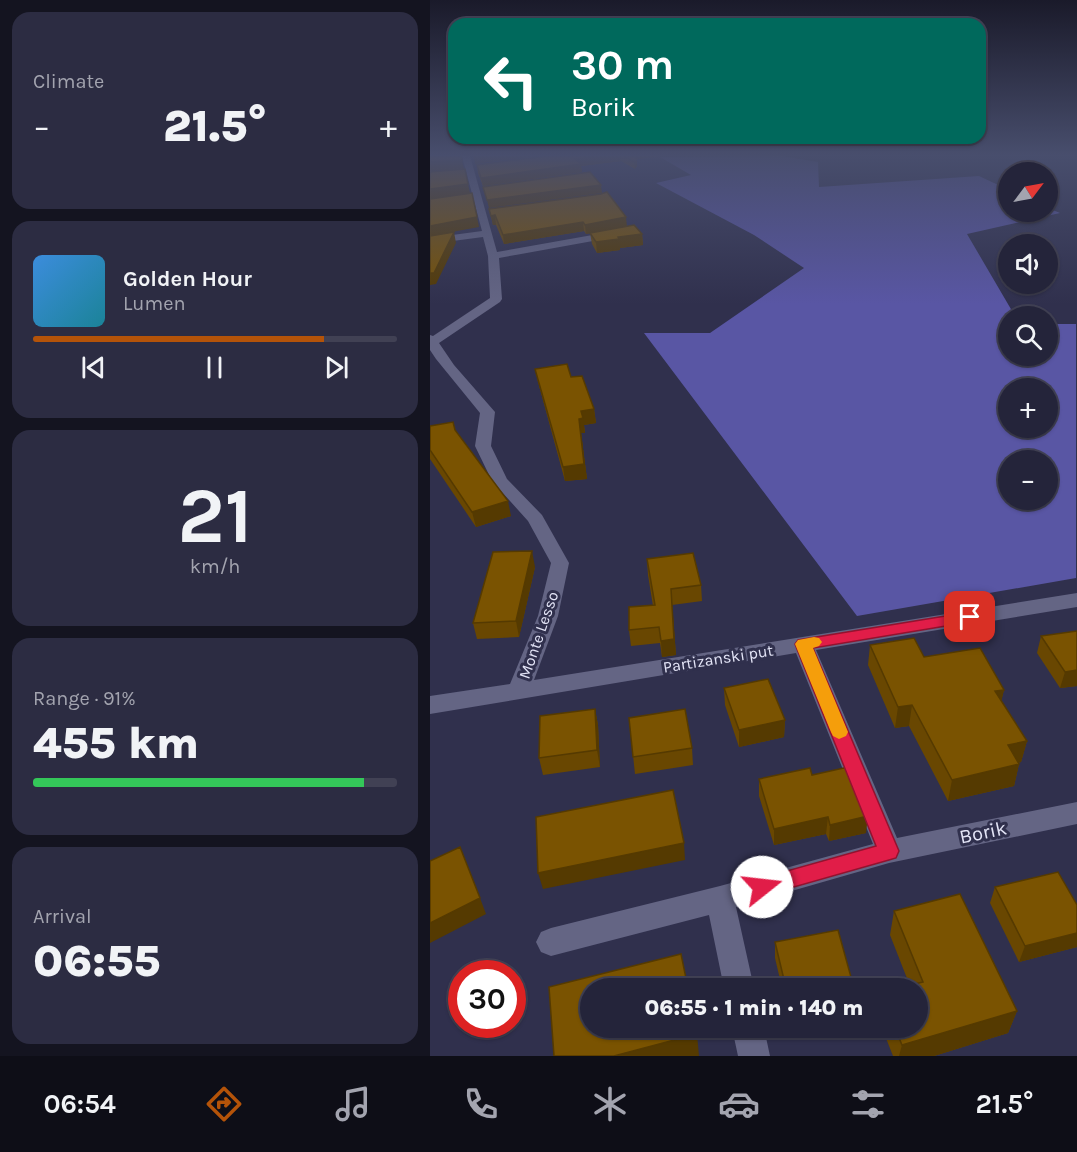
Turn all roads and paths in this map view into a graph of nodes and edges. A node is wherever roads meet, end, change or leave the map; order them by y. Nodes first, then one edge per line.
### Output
1 (484, 205) edge
2 (487, 232) junction
3 (627, 232) edge
4 (430, 241) edge
5 (493, 256) junction
6 (431, 340) edge
7 (1076, 600) edge
8 (803, 644) junction
9 (519, 690) junction
10 (430, 705) edge
11 (1076, 813) edge
12 (889, 851) junction
13 (720, 899) junction
14 (551, 942) dead end
15 (737, 978) edge
16 (750, 1038) edge
17 (754, 1056) edge

1 - 2 street
2 - 4 street
2 - 5 street
3 - 5 street
5 - 6 street
6 - 9 street, Monte Lesso
7 - 8 street, Partizanski put
8 - 9 street, Partizanski put
8 - 12 street
9 - 10 street, Partizanski put
11 - 12 street, Borik
12 - 13 street, Borik
13 - 14 street, Borik
13 - 15 street
16 - 17 street

